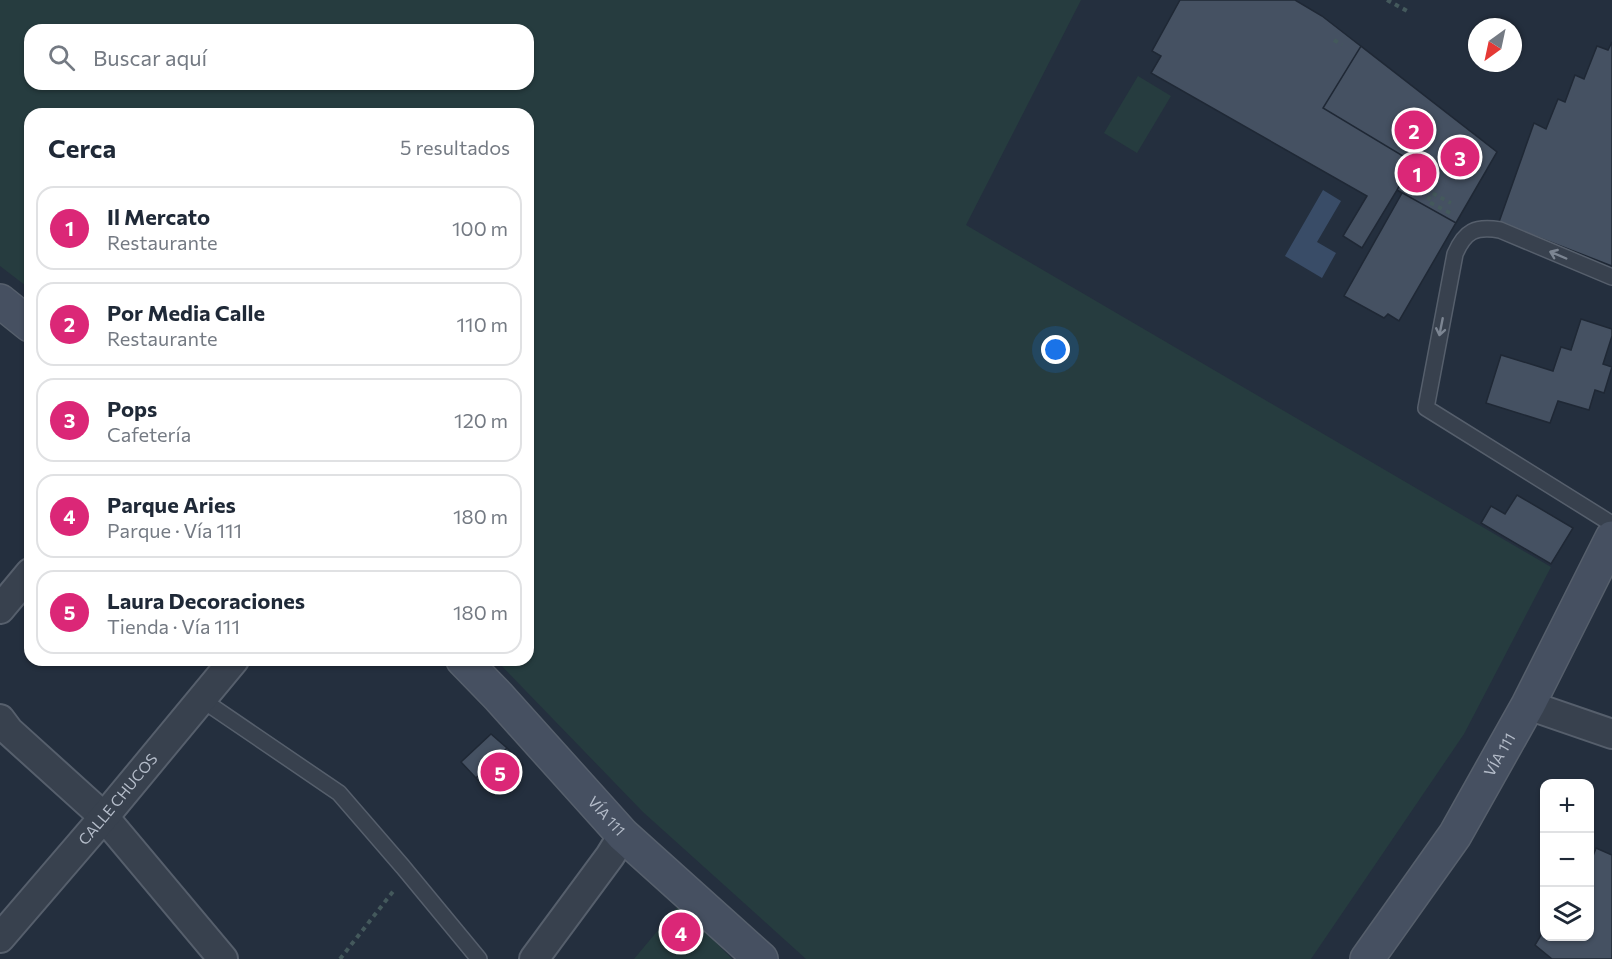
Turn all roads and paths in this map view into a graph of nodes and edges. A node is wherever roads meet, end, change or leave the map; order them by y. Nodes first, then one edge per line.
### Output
1 (1387, 0) edge
2 (1409, 12) dead end
3 (1334, 40) dead end
4 (1342, 45) dead end
5 (1450, 203) dead end
6 (1450, 213) dead end
7 (1612, 277) edge
8 (0, 301) edge
9 (24, 320) edge
10 (1612, 524) edge
11 (1612, 538) edge
12 (24, 580) edge
13 (0, 609) edge
14 (229, 666) edge
15 (469, 666) edge
16 (201, 699) junction
17 (1528, 705) junction
18 (0, 719) edge
19 (1612, 734) edge
20 (104, 817) junction
21 (623, 835) junction
22 (408, 873) junction
23 (0, 938) edge
24 (223, 959) edge
25 (339, 959) edge
26 (479, 959) edge
27 (534, 959) edge
28 (760, 959) edge
29 (1367, 959) edge

1 - 2 path
3 - 4 path
5 - 6 path
7 -> 10 lane
8 - 9 main road
11 - 17 main road, VÍA 111
12 - 13 street
14 - 16 street, CALLE CHUCOS
15 - 21 main road, VÍA 111
16 - 20 street, CALLE CHUCOS
16 - 22 lane
17 - 19 street
17 - 29 main road, VÍA 111
18 - 20 street
20 - 23 street, CALLE CHUCOS
20 - 24 street
21 - 27 street
21 - 28 main road, VÍA 111
22 - 25 path
22 - 26 lane

